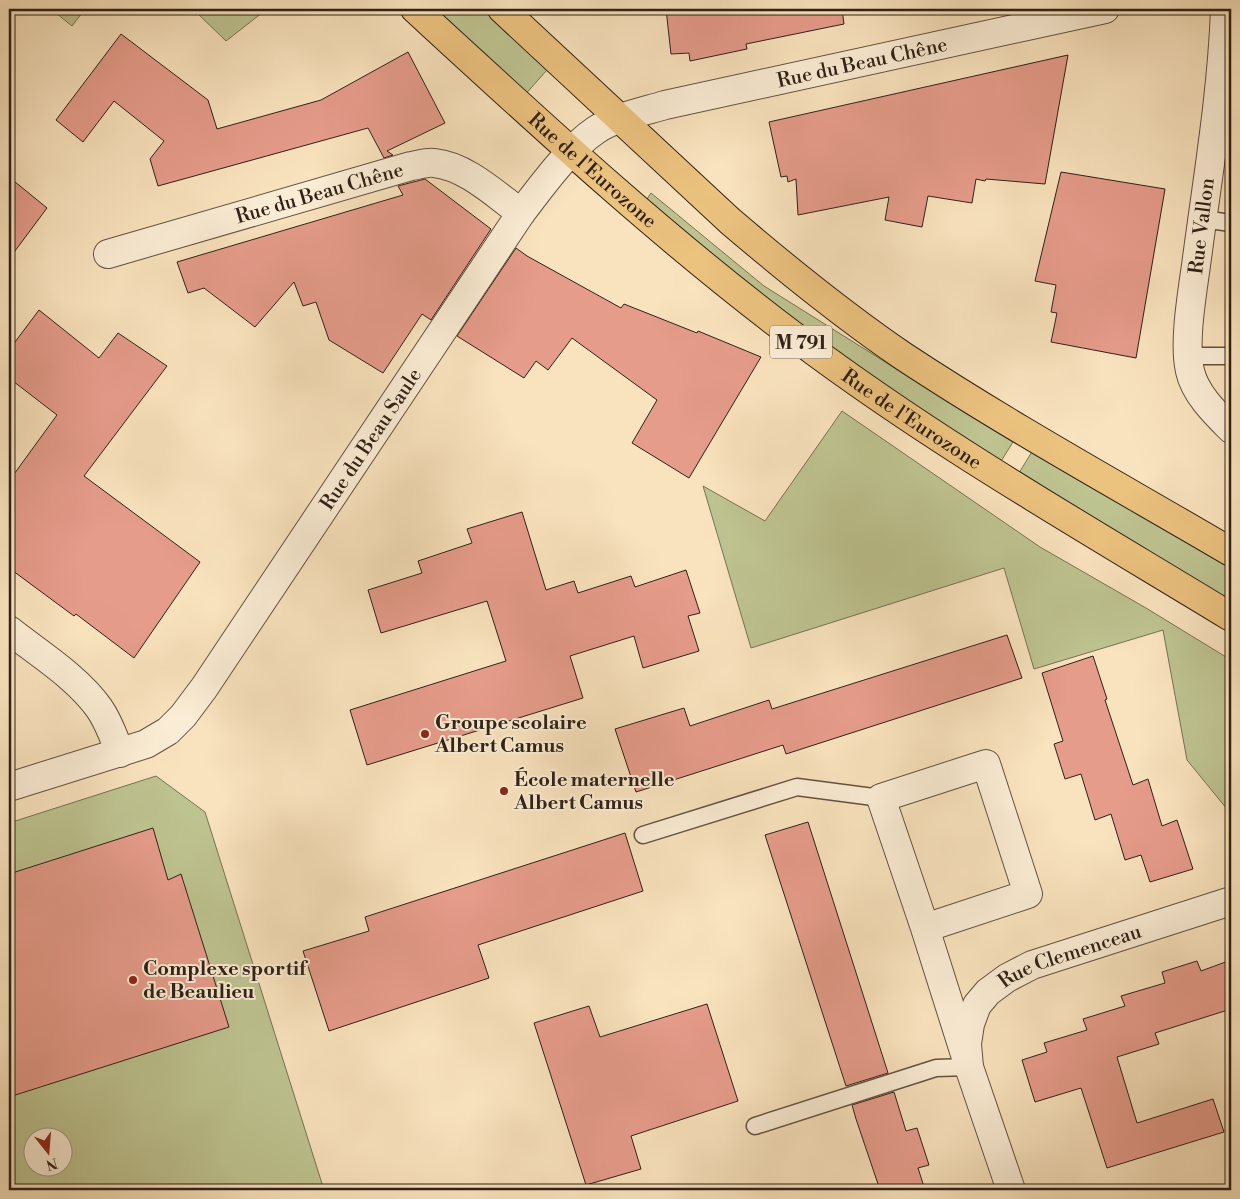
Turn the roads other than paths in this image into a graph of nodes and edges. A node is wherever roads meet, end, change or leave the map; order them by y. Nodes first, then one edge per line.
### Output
1 (415, 9) edge
2 (502, 9) edge
3 (1105, 9) edge
4 (1225, 9) edge
5 (620, 119) junction
6 (571, 152) junction
7 (521, 213) junction
8 (1202, 219) junction
9 (1231, 222) edge
10 (108, 254) dead end
11 (1188, 356) junction
12 (1231, 356) edge
13 (1231, 430) edge
14 (1231, 552) edge
15 (1231, 617) edge
16 (9, 630) edge
17 (120, 753) junction
18 (9, 788) edge
19 (881, 798) junction
20 (643, 835) dead end
21 (1231, 901) edge
22 (925, 928) junction
23 (969, 1067) junction
24 (755, 1126) dead end
25 (1011, 1190) edge

1 - 6 main road, Rue de l'Eurozone / M 791
2 - 5 main road, M 791
3 - 5 street, Rue du Beau Chêne
4 - 8 street, Rue Vallon
5 - 6 street, Rue du Beau Saule
5 - 14 main road, M 791
6 - 7 street, Rue du Beau Saule
6 - 15 main road, Rue de l'Eurozone / M 791
7 - 10 street, Rue du Beau Chêne
7 - 17 street, Rue du Beau Saule
8 - 9 lane
8 - 11 street, Rue Vallon
11 - 12 lane
11 - 13 street, Rue Vallon
16 - 17 street
17 - 18 street, Rue du Beau Saule
19 - 20 lane
19 - 22 street, Rue Clemenceau
19 - 22 street
21 - 23 street, Rue Clemenceau
22 - 23 street, Rue Clemenceau
23 - 24 lane
23 - 25 street, Rue Clemenceau

